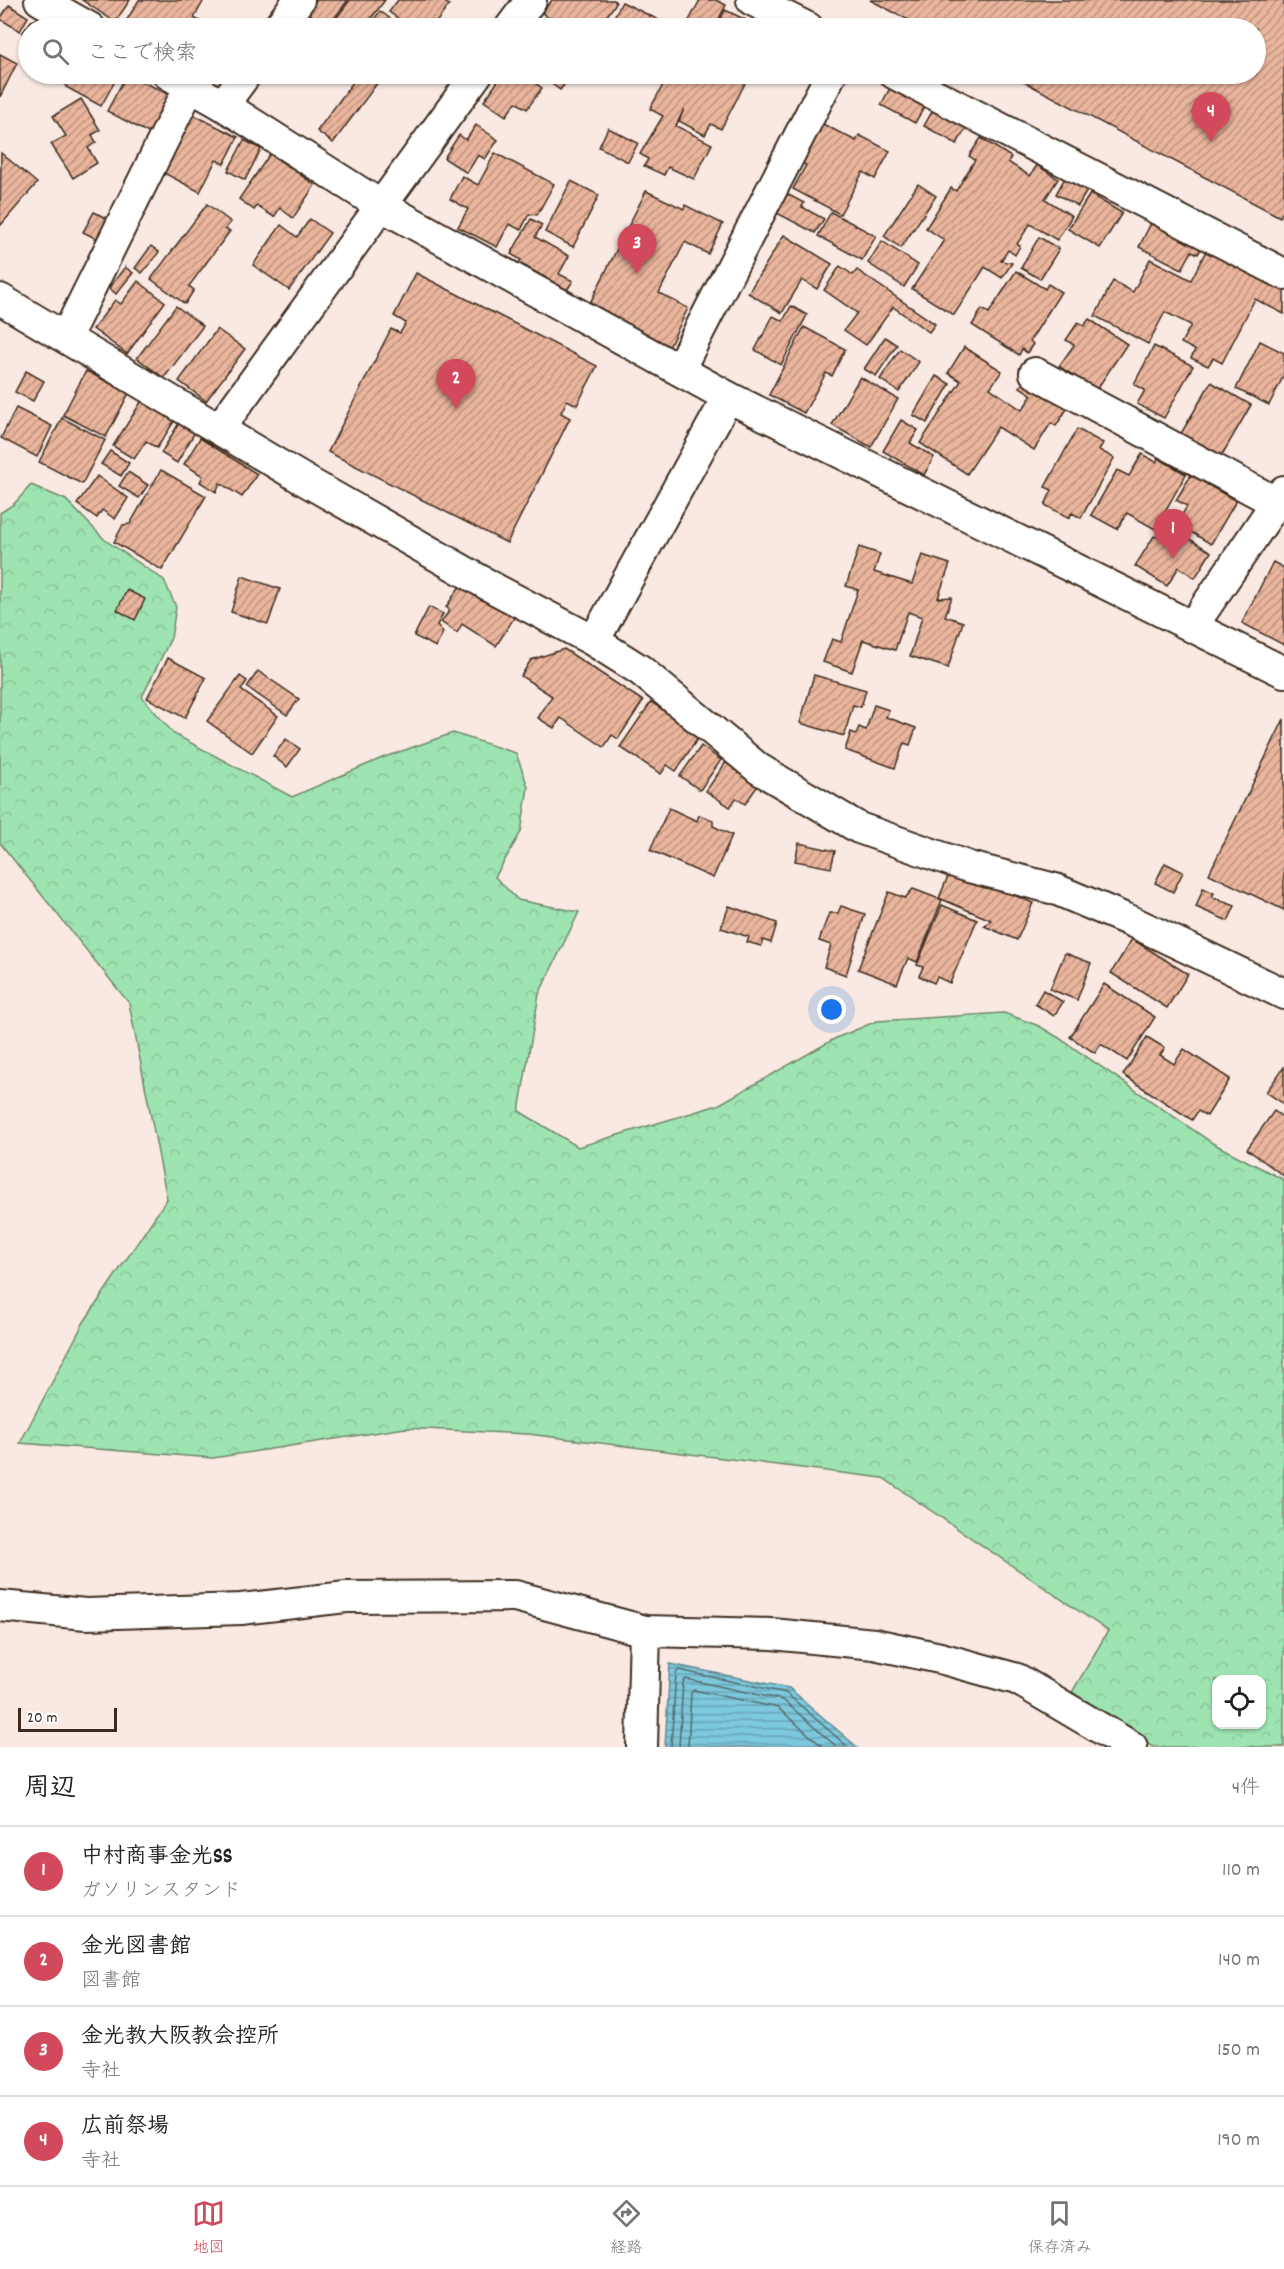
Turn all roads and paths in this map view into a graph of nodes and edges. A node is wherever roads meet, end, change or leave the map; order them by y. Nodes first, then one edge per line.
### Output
1 (40, 0) edge
2 (299, 0) edge
3 (531, 0) edge
4 (753, 0) edge
5 (72, 18) edge
6 (286, 18) edge
7 (518, 18) edge
8 (788, 18) edge
9 (177, 84) edge
10 (186, 84) edge
11 (239, 84) edge
12 (470, 84) edge
13 (826, 84) edge
14 (914, 84) edge
15 (223, 105) junction
16 (380, 204) junction
17 (1284, 274) edge
18 (0, 299) edge
19 (66, 337) junction
20 (679, 370) junction
21 (1035, 374) dead end
22 (728, 397) junction
23 (219, 429) junction
24 (1280, 497) edge
25 (1192, 627) junction
26 (594, 641) junction
27 (1284, 672) edge
28 (1284, 994) edge
29 (0, 1606) edge
30 (645, 1631) junction
31 (642, 1747) edge
32 (1132, 1747) edge

1 - 5 street
2 - 6 street
3 - 7 street
4 - 8 street
9 - 19 street
10 - 15 street
11 - 15 street
12 - 16 street
13 - 20 street
14 - 17 street
15 - 16 street
16 - 20 street
16 - 23 street
18 - 19 street
19 - 23 street
20 - 22 street
21 - 24 street
22 - 25 street
22 - 26 street
23 - 26 street
24 - 25 street
25 - 27 street
26 - 28 street
29 - 30 street
30 - 31 street
30 - 32 street

